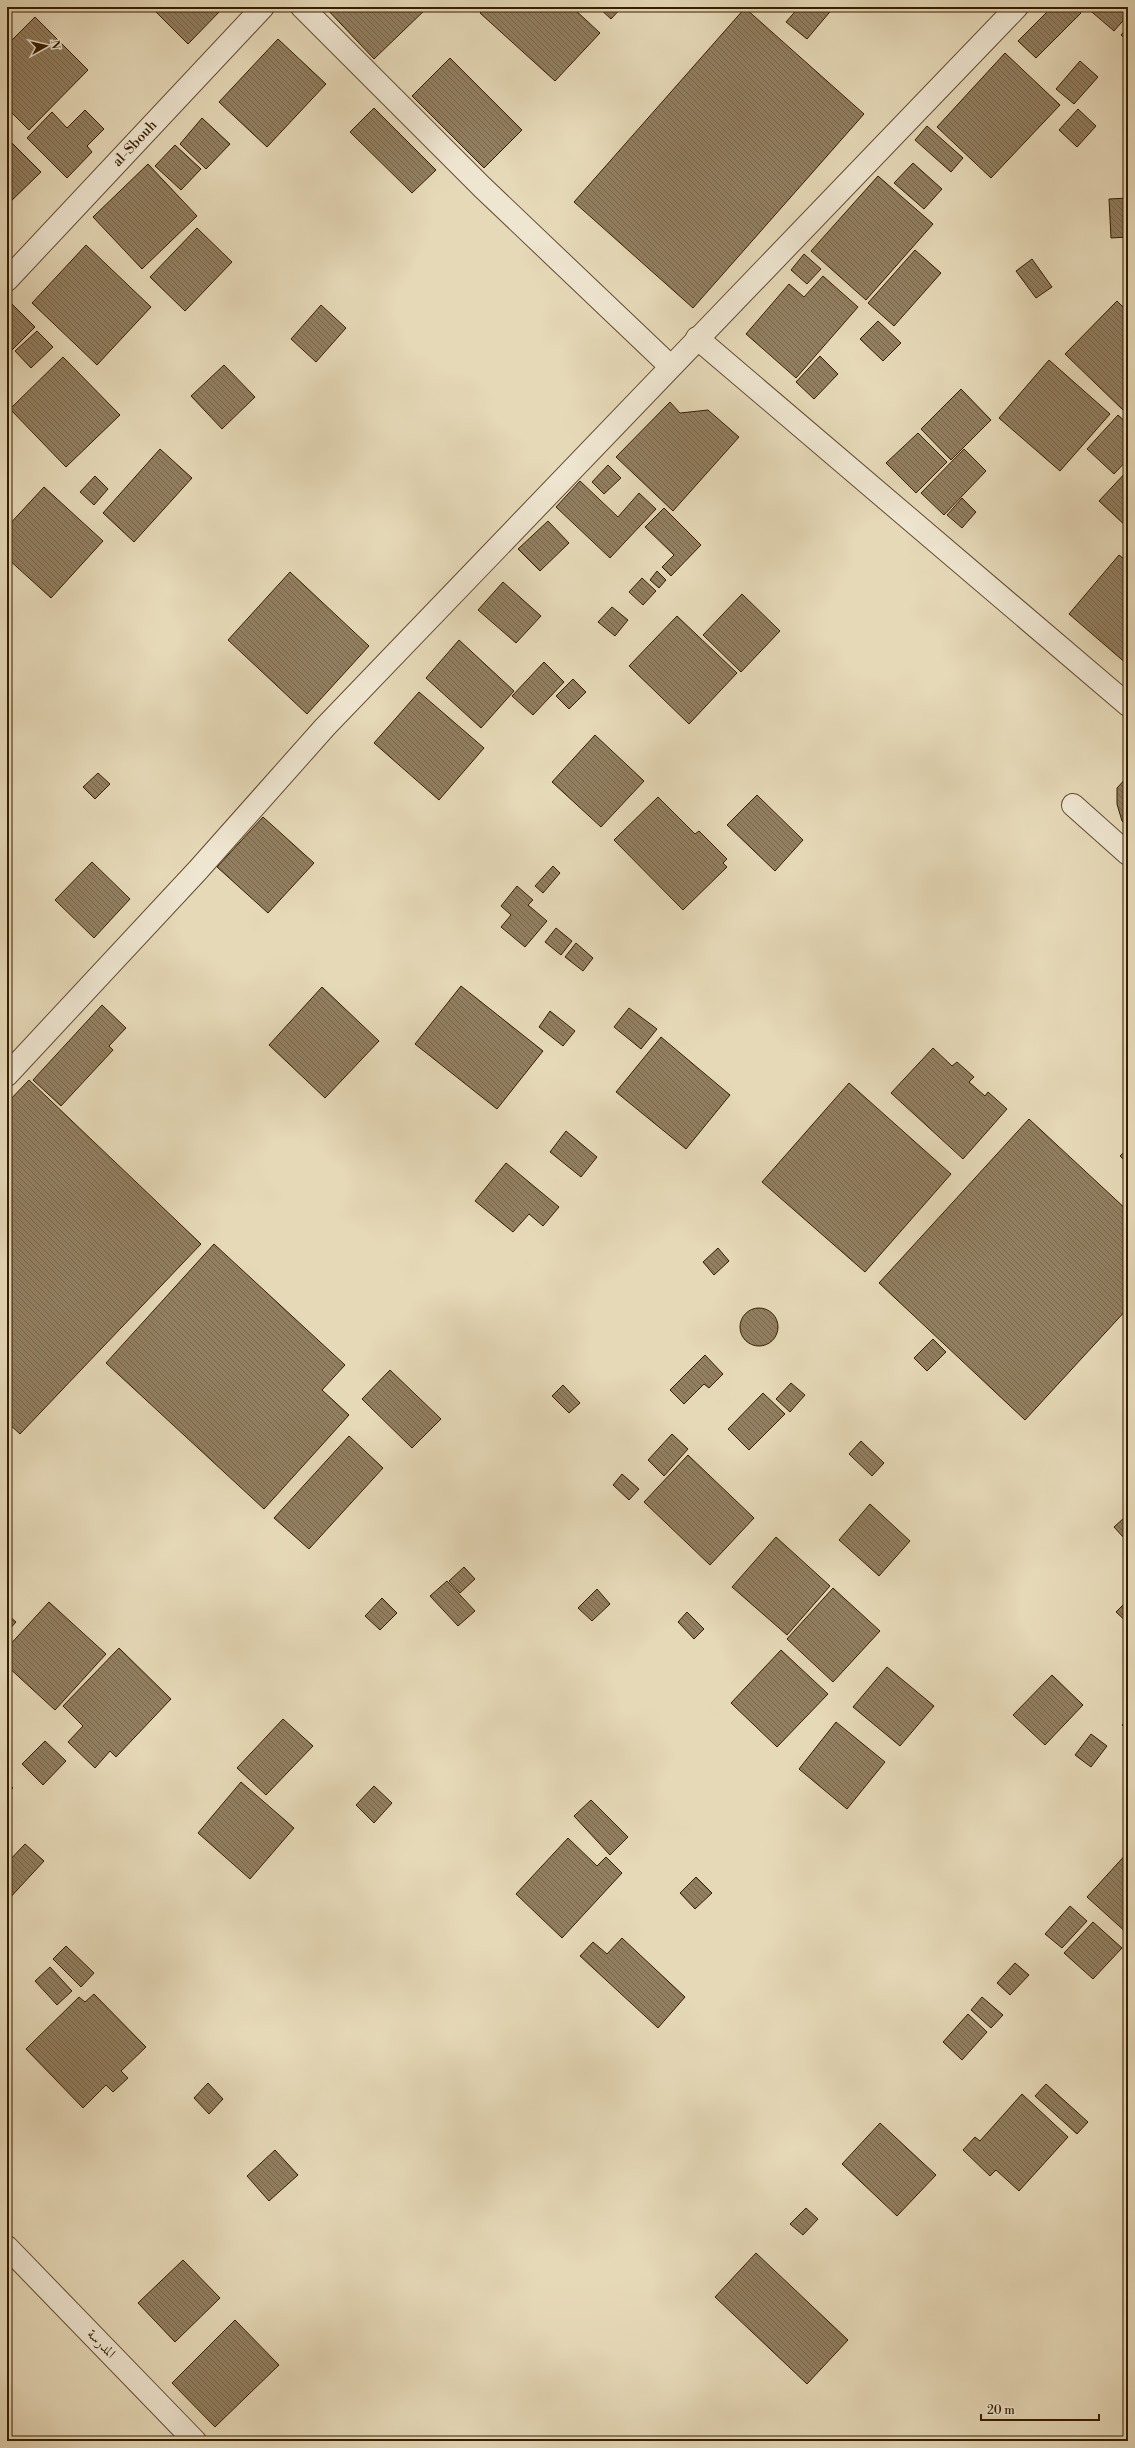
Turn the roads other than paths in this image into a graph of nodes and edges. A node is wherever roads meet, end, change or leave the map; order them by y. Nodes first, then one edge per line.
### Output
1 (263, 7) edge
2 (302, 7) edge
3 (1017, 7) edge
4 (7, 280) edge
5 (697, 338) junction
6 (670, 366) junction
7 (1128, 705) edge
8 (1073, 804) dead end
9 (1128, 854) edge
10 (7, 1075) edge
11 (7, 2247) edge
12 (195, 2441) edge

1 - 4 street, al-Sbouh
2 - 6 street
3 - 5 street
5 - 6 street
5 - 7 street
6 - 10 street
8 - 9 street
11 - 12 street, المدرسة

